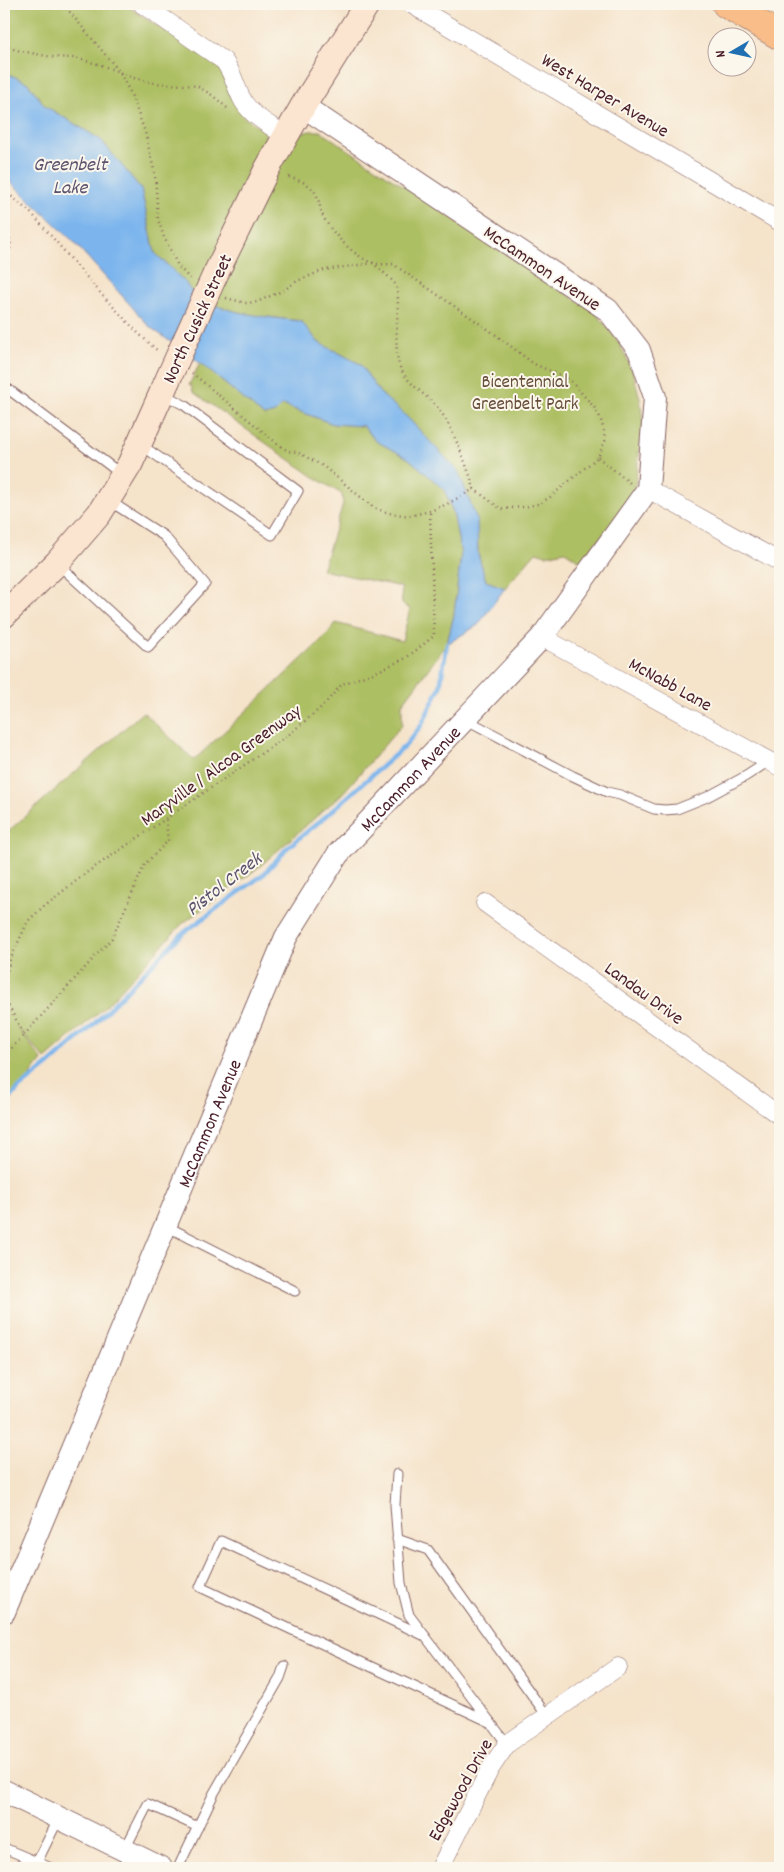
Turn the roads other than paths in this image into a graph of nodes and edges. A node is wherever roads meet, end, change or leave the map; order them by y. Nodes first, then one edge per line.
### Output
1 (142, 4) edge
2 (367, 4) edge
3 (411, 4) edge
4 (726, 4) edge
5 (164, 10) edge
6 (780, 36) edge
7 (303, 106) junction
8 (286, 136) junction
9 (780, 222) edge
10 (173, 381) junction
11 (4, 386) edge
12 (139, 444) junction
13 (123, 476) junction
14 (648, 489) junction
15 (107, 500) junction
16 (780, 562) edge
17 (57, 563) junction
18 (4, 615) edge
19 (542, 637) junction
20 (464, 719) junction
21 (775, 764) edge
22 (485, 903) dead end
23 (780, 1116) edge
24 (165, 1226) junction
25 (296, 1291) dead end
26 (397, 1474) dead end
27 (397, 1539) junction
28 (4, 1612) edge
29 (425, 1636) junction
30 (284, 1666) dead end
31 (618, 1667) dead end
32 (547, 1716) junction
33 (490, 1722) junction
34 (507, 1744) junction
35 (4, 1791) edge
36 (59, 1818) junction
37 (198, 1827) junction
38 (4, 1848) edge
39 (124, 1850) junction
40 (38, 1862) junction
41 (51, 1868) edge
42 (161, 1868) edge
43 (178, 1868) edge
44 (440, 1868) edge

1 - 5 street
2 - 7 main road, North Cusick Street
3 - 9 street, West Harper Avenue
4 - 6 main road
5 - 8 street
7 - 8 main road, North Cusick Street
7 - 14 street, McCammon Avenue
8 - 10 main road, North Cusick Street, bridge
10 - 12 main road, North Cusick Street
10 - 12 lane
11 - 13 lane
12 - 13 main road, North Cusick Street
13 - 15 main road, North Cusick Street
14 - 16 street
14 - 19 street, McCammon Avenue
15 - 17 main road, North Cusick Street
15 - 17 lane
17 - 18 main road, North Cusick Street
19 - 20 street, McCammon Avenue
19 - 21 street, McNabb Lane
20 - 21 lane
20 - 24 street, McCammon Avenue
22 - 23 street, Landau Drive
24 - 25 lane
24 - 28 street, McCammon Avenue
26 - 27 lane
27 - 29 lane
27 - 32 lane
29 - 33 lane
29 - 33 lane
30 - 37 lane
31 - 32 street, Edgewood Drive
32 - 34 street, Edgewood Drive
33 - 34 lane
34 - 44 street, Edgewood Drive
35 - 36 street
36 - 39 street
36 - 40 lane
37 - 39 lane
37 - 43 lane
38 - 40 lane
39 - 42 street
40 - 41 lane

